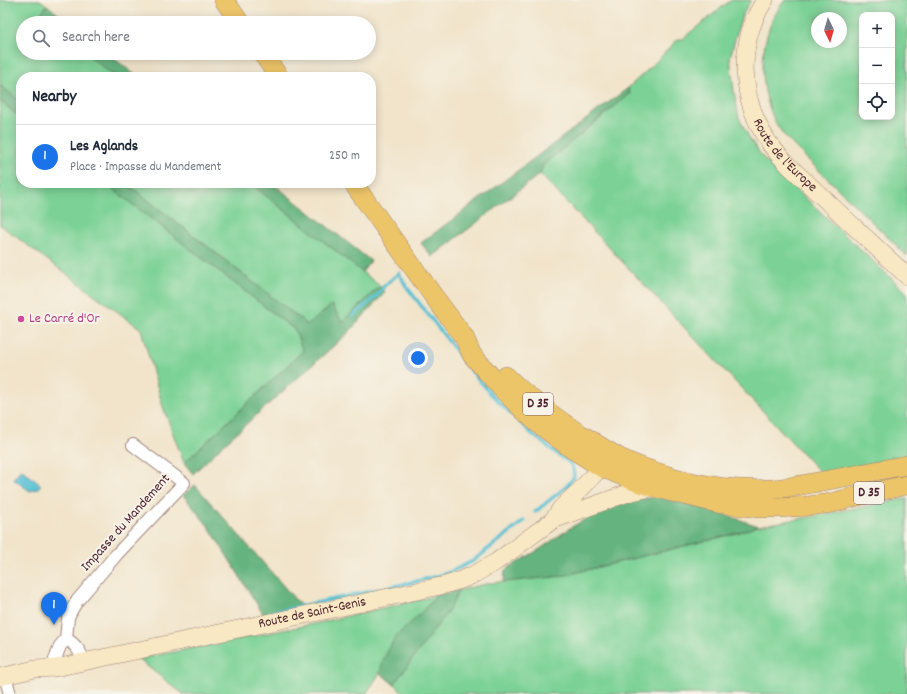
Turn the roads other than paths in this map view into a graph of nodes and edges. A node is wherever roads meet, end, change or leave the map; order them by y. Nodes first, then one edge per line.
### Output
1 (224, 0) edge
2 (765, 0) edge
3 (235, 16) edge
4 (267, 60) edge
5 (275, 72) edge
6 (358, 188) edge
7 (907, 276) edge
8 (464, 337) junction
9 (133, 445) dead end
10 (907, 465) edge
11 (601, 467) junction
12 (624, 468) junction
13 (907, 485) edge
14 (656, 488) junction
15 (609, 499) junction
16 (553, 520) junction
17 (66, 639) junction
18 (85, 662) junction
19 (56, 668) junction
20 (4, 685) edge

1 - 3 main road
2 - 7 main road, Route de l'Europe
4 - 5 main road
6 - 8 main road, D 35
8 - 11 main road, D 35
8 - 12 main road, D 35
9 - 17 street, Impasse du Mandement
10 - 12 main road, D 35
11 - 12 main road, D 35
11 - 16 main road, Route de Saint-Genis
12 - 14 main road, D 35
12 - 15 main road
13 - 14 main road, D 35
14 - 15 main road, Route de Saint-Genis
15 - 16 main road, Route de Saint-Genis
16 - 18 main road, Route de Saint-Genis
17 - 18 street
17 - 19 street, Impasse du Mandement
18 - 19 main road, Route de Saint-Genis
19 - 20 main road, Route de Saint-Genis

